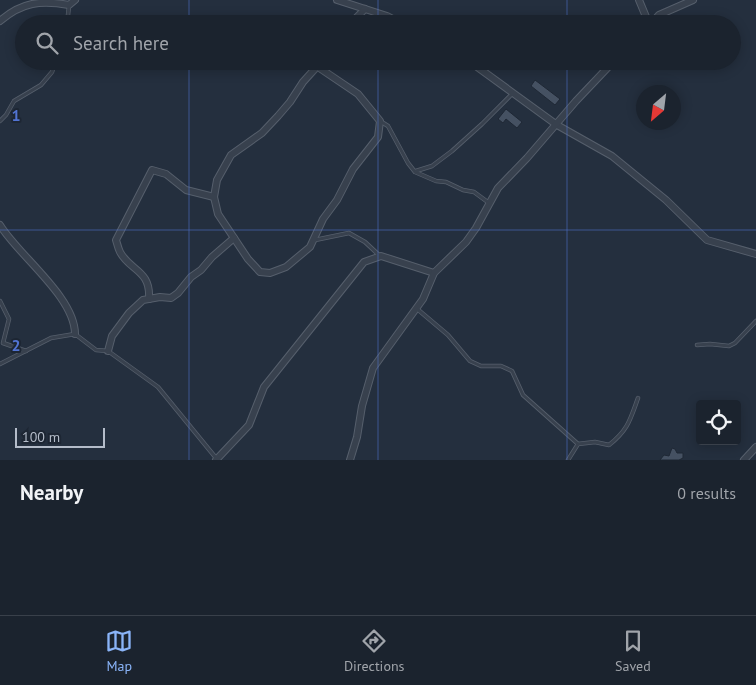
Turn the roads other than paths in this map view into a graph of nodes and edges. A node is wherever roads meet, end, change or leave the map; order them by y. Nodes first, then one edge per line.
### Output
1 (75, 0) edge
2 (337, 0) edge
3 (639, 0) edge
4 (693, 0) edge
5 (69, 5) junction
6 (366, 9) junction
7 (68, 15) edge
8 (360, 15) edge
9 (384, 15) edge
10 (646, 15) edge
11 (661, 15) edge
12 (0, 21) edge
13 (53, 70) edge
14 (314, 70) edge
15 (328, 70) edge
16 (482, 70) edge
17 (605, 70) edge
18 (513, 92) junction
19 (0, 121) edge
20 (380, 121) junction
21 (557, 125) junction
22 (415, 172) junction
23 (214, 197) junction
24 (490, 204) junction
25 (0, 225) edge
26 (234, 238) junction
27 (313, 240) junction
28 (756, 254) edge
29 (380, 256) junction
30 (434, 273) junction
31 (149, 299) junction
32 (0, 301) edge
33 (415, 308) junction
34 (756, 321) edge
35 (75, 334) junction
36 (697, 345) dead end
37 (108, 351) junction
38 (26, 352) junction
39 (0, 364) edge
40 (638, 398) dead end
41 (578, 444) junction
42 (756, 446) edge
43 (217, 460) edge
44 (350, 460) edge
45 (568, 460) edge
46 (744, 460) edge

1 - 5 street
2 - 6 street
3 - 10 street
4 - 11 street
5 - 7 lane
5 - 12 street
6 - 8 street
6 - 9 street
13 - 19 lane
14 - 23 street
15 - 20 street
16 - 18 street
17 - 21 street
18 - 21 street
18 - 22 lane
20 - 22 lane
20 - 27 street
21 - 24 street
21 - 28 street
22 - 24 lane
23 - 26 street
23 - 31 street
24 - 30 street
25 - 35 street
26 - 27 street
26 - 31 street
27 - 29 lane
29 - 30 street
29 - 43 street
30 - 33 street
31 - 37 street
32 - 38 lane
33 - 41 lane
33 - 44 street
34 - 36 lane
35 - 37 lane
35 - 38 lane
37 - 43 lane
38 - 39 lane
40 - 41 lane
41 - 45 lane
42 - 46 street

